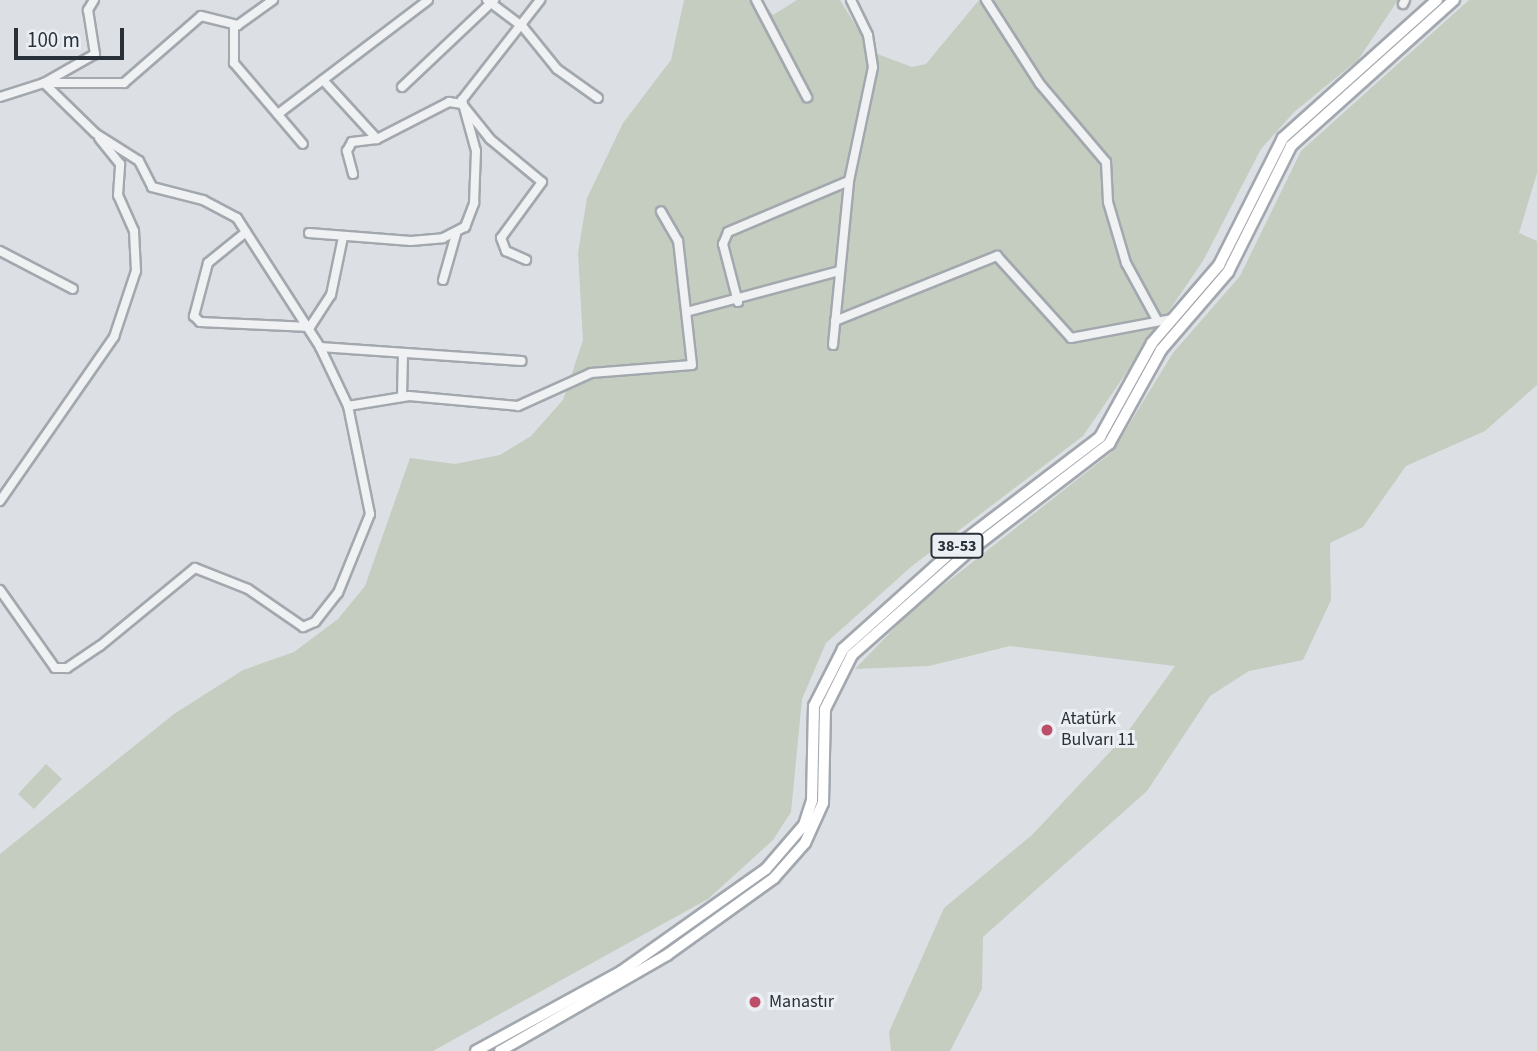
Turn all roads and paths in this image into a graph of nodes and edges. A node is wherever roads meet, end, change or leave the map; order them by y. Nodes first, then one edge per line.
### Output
1 (94, 0) edge
2 (273, 0) edge
3 (428, 0) edge
4 (540, 0) edge
5 (756, 0) edge
6 (851, 0) edge
7 (986, 0) edge
8 (1437, 0) edge
9 (1454, 0) edge
10 (491, 1) edge
11 (234, 26) junction
12 (523, 27) junction
13 (323, 80) junction
14 (44, 83) junction
15 (402, 87) dead end
16 (0, 97) edge
17 (807, 97) dead end
18 (598, 98) dead end
19 (462, 104) junction
20 (278, 114) junction
21 (95, 133) junction
22 (377, 139) junction
23 (303, 144) dead end
24 (353, 174) dead end
25 (849, 181) junction
26 (661, 211) dead end
27 (246, 232) junction
28 (309, 233) dead end
29 (456, 234) junction
30 (343, 237) junction
31 (0, 251) edge
32 (526, 260) dead end
33 (839, 271) junction
34 (443, 280) dead end
35 (73, 289) dead end
36 (738, 302) junction
37 (690, 311) junction
38 (1156, 318) junction
39 (1172, 319) junction
40 (835, 321) junction
41 (310, 327) junction
42 (833, 345) dead end
43 (320, 347) junction
44 (403, 353) junction
45 (522, 361) dead end
46 (402, 397) junction
47 (348, 406) junction
48 (0, 501) edge
49 (0, 590) edge
50 (476, 1051) edge
51 (500, 1051) edge

1 - 14 street
2 - 11 street
3 - 13 street
4 - 12 street
5 - 17 street
6 - 25 street
7 - 38 street
8 - 39 main road, 38-53
9 - 51 main road, 38-53
10 - 12 street
10 - 15 street
11 - 14 street
11 - 20 street
12 - 18 street
12 - 19 street
13 - 20 street
13 - 22 street
14 - 16 street
14 - 21 street
19 - 22 street
19 - 29 street
19 - 32 street
20 - 23 street
21 - 27 street
21 - 48 street
22 - 24 street
25 - 33 street
25 - 36 street
26 - 37 street
27 - 41 street
27 - 41 street
28 - 30 street
29 - 30 street
29 - 34 street
30 - 41 street
31 - 35 street
33 - 36 street
33 - 40 street
36 - 37 street
37 - 46 street
38 - 39 street
38 - 40 street
39 - 50 main road, 38-53
40 - 42 street
41 - 43 street
43 - 44 street
43 - 47 street
44 - 45 street
44 - 46 street
46 - 47 street
47 - 49 street

